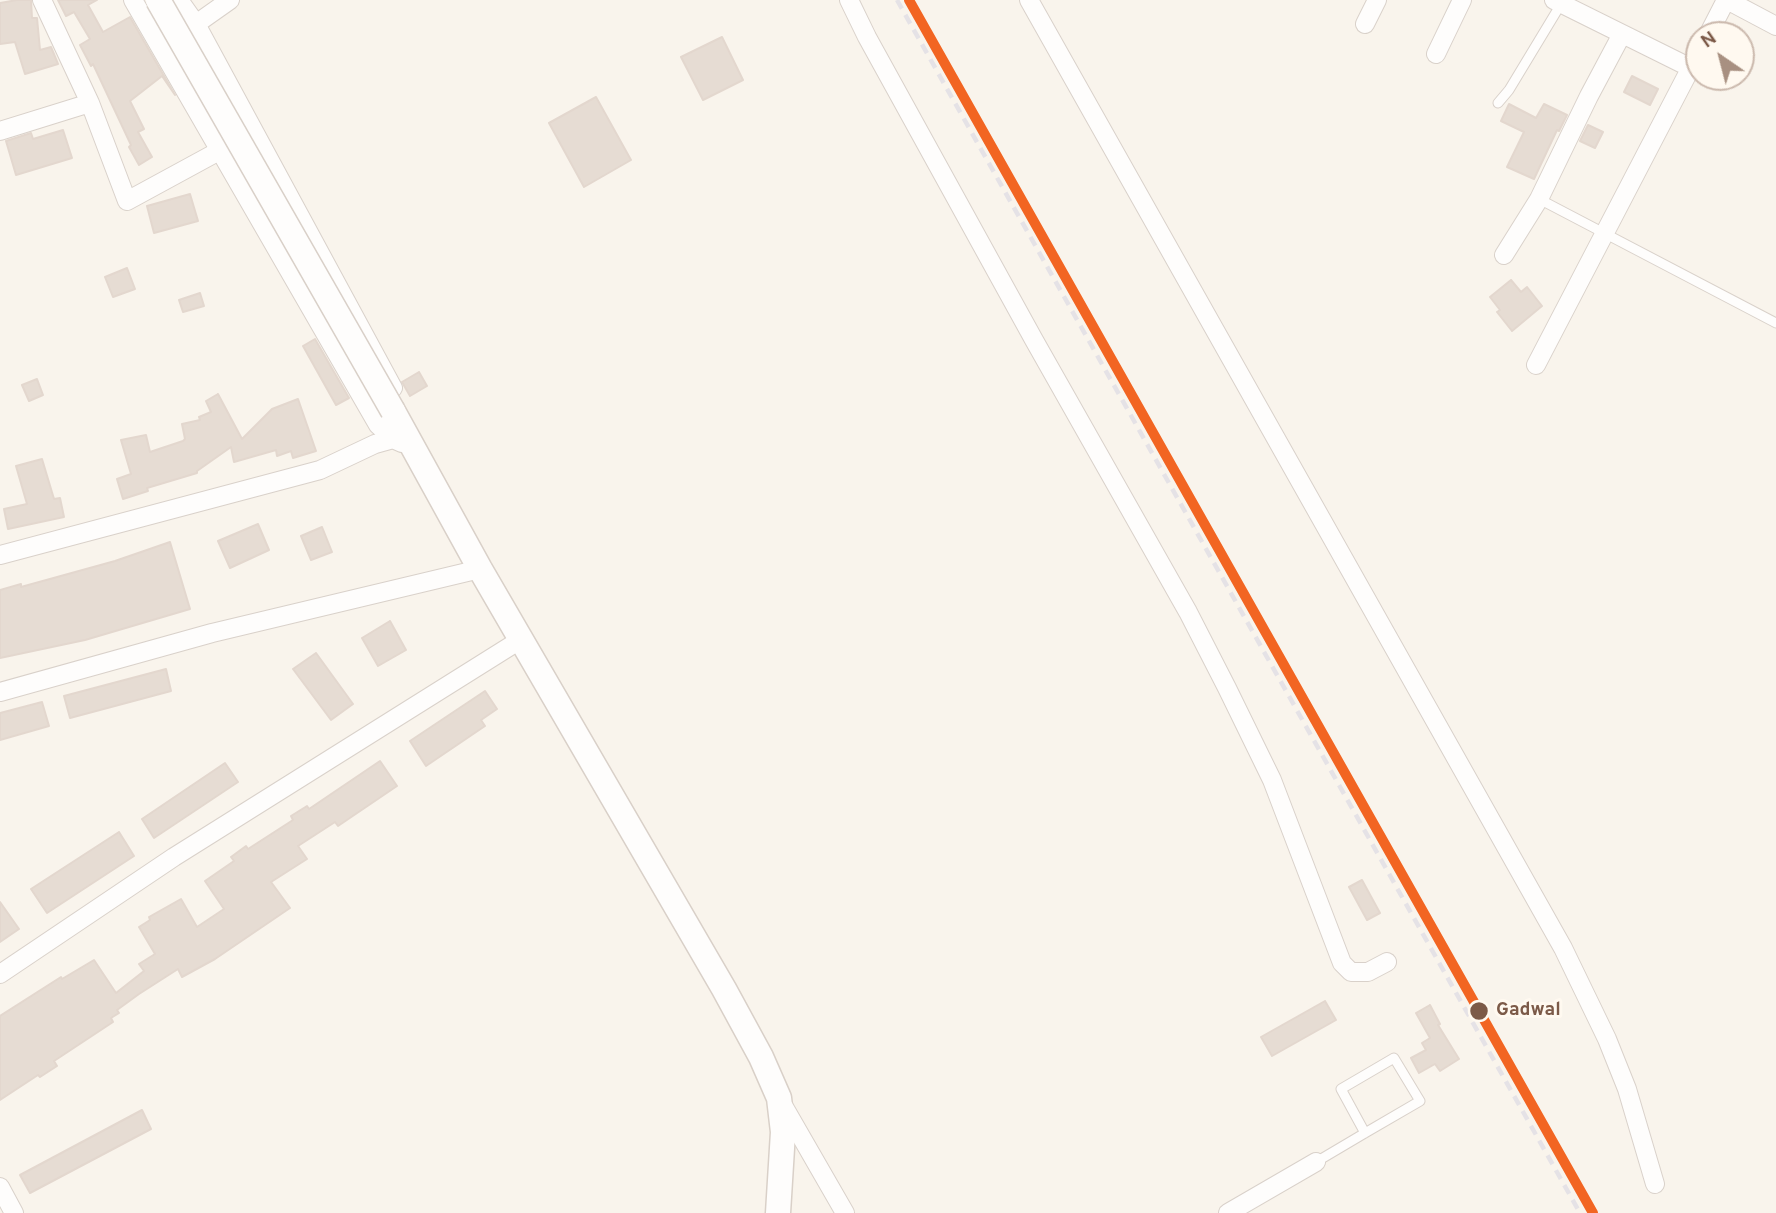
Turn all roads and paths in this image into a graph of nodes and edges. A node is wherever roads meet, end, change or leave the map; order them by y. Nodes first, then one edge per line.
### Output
1 (42, 0) edge
2 (133, 0) edge
3 (158, 0) edge
4 (179, 0) edge
5 (230, 0) edge
6 (849, 0) edge
7 (1030, 0) edge
8 (1377, 0) edge
9 (1462, 0) edge
10 (1727, 0) edge
11 (1557, 2) edge
12 (1716, 21) edge
13 (196, 24) junction
14 (1365, 24) dead end
15 (1776, 26) edge
16 (1622, 34) junction
17 (1436, 54) dead end
18 (1685, 56) edge
19 (1685, 79) edge
20 (90, 103) junction
21 (1498, 103) dead end
22 (0, 131) edge
23 (254, 131) junction
24 (221, 150) junction
25 (1539, 199) junction
26 (1604, 234) junction
27 (1504, 256) dead end
28 (1776, 323) edge
29 (1536, 365) dead end
30 (404, 444) junction
31 (0, 555) edge
32 (480, 569) junction
33 (520, 640) junction
34 (0, 692) edge
35 (1387, 962) dead end
36 (0, 974) edge
37 (779, 1098) junction
38 (1365, 1133) junction
39 (1316, 1162) joint
40 (1656, 1184) dead end
41 (0, 1187) edge
42 (14, 1213) edge
43 (778, 1213) edge
44 (845, 1213) edge
45 (1228, 1213) edge

1 - 20 street
2 - 24 street
3 - 30 main road, bridge
4 - 13 street
5 - 13 street
6 - 35 street
7 - 40 street
8 - 14 street
9 - 17 street
10 - 12 street
10 - 15 street
11 - 16 street
11 - 21 lane
13 - 23 street
16 - 18 street
16 - 25 street
19 - 26 street
20 - 22 street
20 - 24 street
23 - 24 street
23 - 30 street
24 - 30 street
25 - 26 lane
25 - 27 street
26 - 28 lane
26 - 29 street
30 - 31 street
30 - 32 main road
32 - 33 main road
32 - 34 street
33 - 36 street
33 - 37 main road
37 - 43 main road
37 - 44 street
38 - 38 lane
38 - 39 lane
39 - 45 street
41 - 42 street

